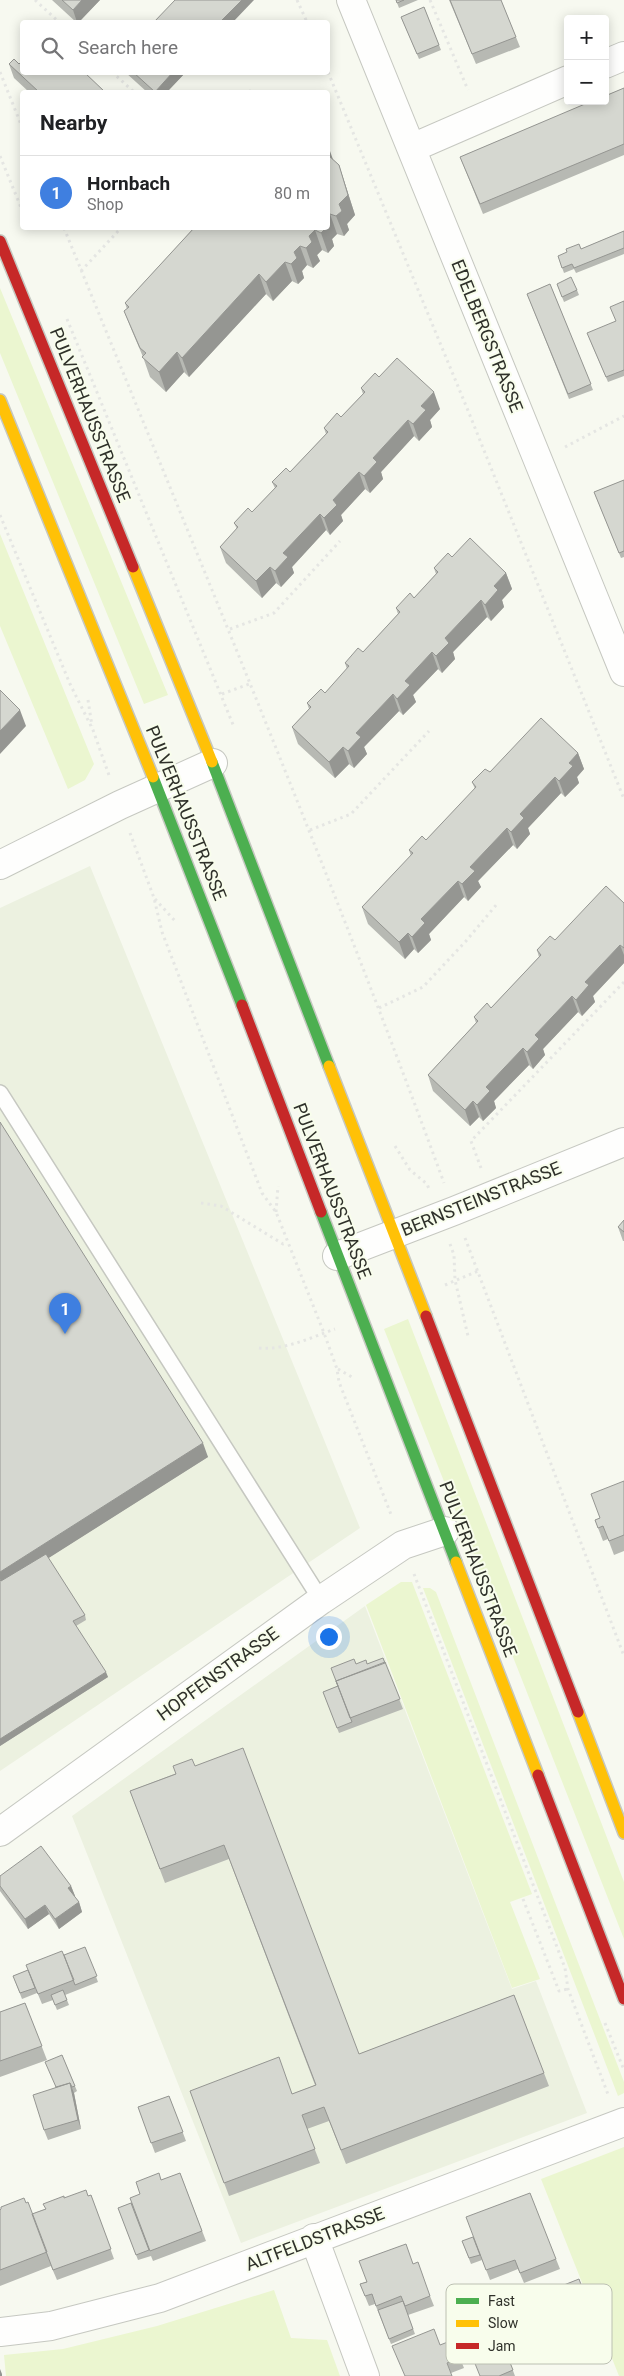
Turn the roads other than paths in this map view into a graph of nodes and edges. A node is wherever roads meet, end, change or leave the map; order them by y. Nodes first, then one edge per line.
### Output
1 (351, 0) edge
2 (624, 56) edge
3 (609, 62) edge
4 (564, 82) edge
5 (412, 148) junction
6 (0, 241) edge
7 (0, 400) edge
8 (618, 639) edge
9 (624, 672) edge
10 (213, 763) junction
11 (158, 788) junction
12 (0, 865) edge
13 (0, 1093) edge
14 (624, 1142) edge
15 (394, 1234) junction
16 (337, 1256) junction
17 (445, 1532) junction
18 (321, 1600) junction
19 (0, 1832) edge
20 (624, 1832) edge
21 (624, 1998) edge
22 (622, 2123) edge
23 (314, 2238) junction
24 (0, 2332) edge
25 (365, 2376) edge

1 - 5 street, EDELBERGSTRASSE
2 - 3 street
4 - 5 street
5 - 8 street, EDELBERGSTRASSE
6 - 10 main road, PULVERHAUSSTRASSE
7 - 11 main road, PULVERHAUSSTRASSE
8 - 9 street, EDELBERGSTRASSE
10 - 11 street
10 - 15 main road, PULVERHAUSSTRASSE
11 - 12 street
11 - 16 main road, PULVERHAUSSTRASSE
13 - 18 lane
14 - 15 street, BERNSTEINSTRASSE
15 - 16 street, BERNSTEINSTRASSE
15 - 20 main road, PULVERHAUSSTRASSE
16 - 17 main road, PULVERHAUSSTRASSE
17 - 18 street, HOPFENSTRASSE
17 - 21 main road, PULVERHAUSSTRASSE
18 - 19 street, HOPFENSTRASSE
22 - 23 street, ALTFELDSTRASSE
23 - 24 street, ALTFELDSTRASSE
23 - 25 street

